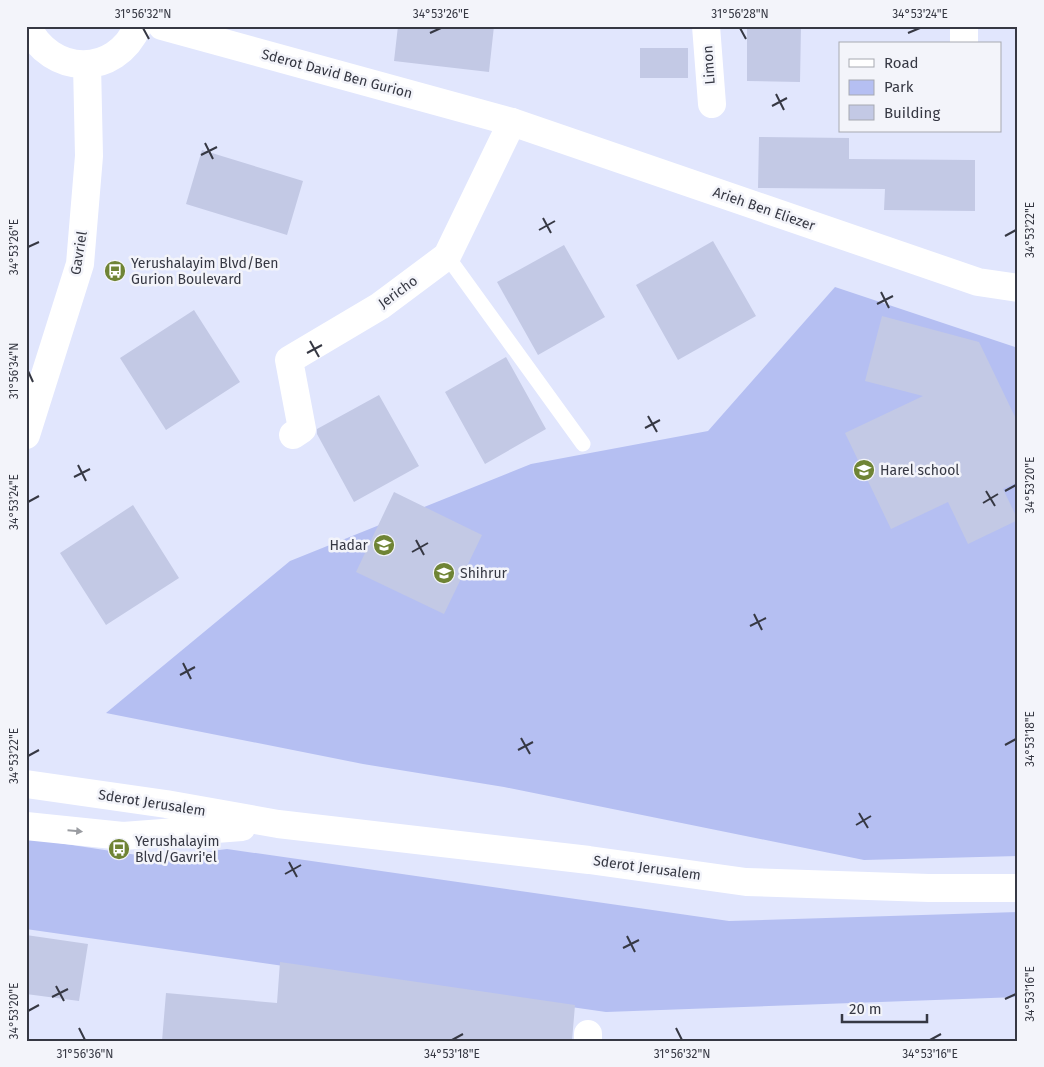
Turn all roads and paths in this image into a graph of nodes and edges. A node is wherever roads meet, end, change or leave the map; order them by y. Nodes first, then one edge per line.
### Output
1 (27, 26) edge
2 (138, 26) edge
3 (162, 26) edge
4 (706, 26) edge
5 (964, 26) edge
6 (964, 42) edge
7 (87, 64) junction
8 (712, 104) dead end
9 (512, 122) junction
10 (447, 256) junction
11 (1018, 288) edge
12 (26, 435) edge
13 (293, 435) dead end
14 (583, 444) dead end
15 (26, 775) edge
16 (26, 784) edge
17 (53, 787) junction
18 (278, 824) junction
19 (26, 826) edge
20 (1018, 888) edge

1 - 7 street
2 - 7 street
3 - 9 street, Sderot David Ben Gurion
4 - 8 street, Limon
5 - 6 street
7 - 12 street, Gavriel
9 - 10 street, Jericho
9 - 11 street, Arieh Ben Eliezer
10 - 13 street, Jericho
10 - 14 lane
15 - 17 street
16 - 17 street, Sderot Jerusalem
17 - 18 street, Sderot Jerusalem
19 -> 18 street, Sderot Jerusalem
18 - 20 street, Sderot Jerusalem

